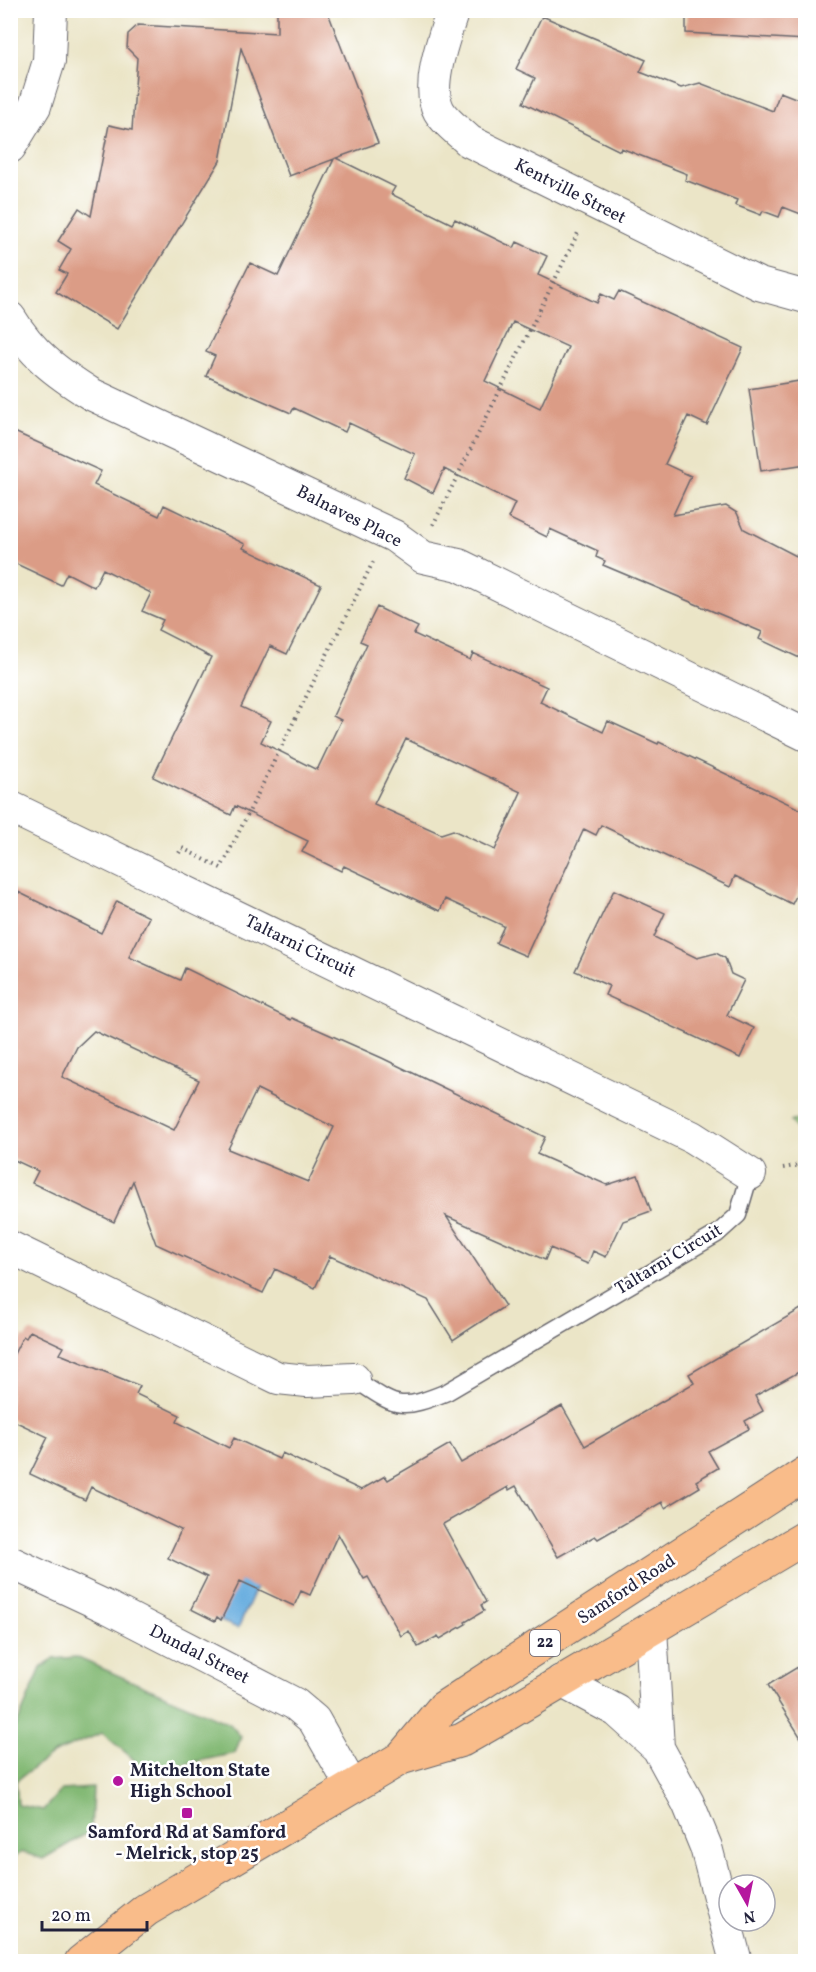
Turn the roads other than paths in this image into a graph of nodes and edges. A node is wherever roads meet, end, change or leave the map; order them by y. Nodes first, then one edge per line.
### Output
1 (51, 10) edge
2 (453, 10) edge
3 (10, 147) edge
4 (806, 297) edge
5 (10, 318) edge
6 (806, 735) edge
7 (10, 807) edge
8 (750, 1174) joint
9 (10, 1248) edge
10 (354, 1379) joint
11 (806, 1473) edge
12 (806, 1537) edge
13 (10, 1562) edge
14 (651, 1628) junction
15 (561, 1681) junction
16 (658, 1748) junction
17 (401, 1758) junction
18 (352, 1787) junction
19 (81, 1962) edge
20 (736, 1962) edge

1 - 3 street
2 - 4 street, Kentville Street
5 - 6 street, Balnaves Place
7 - 8 street, Taltarni Circuit
8 - 10 lane, Taltarni Circuit
9 - 10 street, Taltarni Circuit
11 - 17 main road, Samford Road / 22
12 - 14 main road, Samford Road / 22
13 - 18 street, Dundal Street
14 - 15 main road, Samford Road / 22
14 - 16 street
15 - 16 street
15 - 17 main road, Samford Road / 22
16 - 20 street
17 - 18 main road, Samford Road / 22
18 - 19 main road, Samford Road / 22

